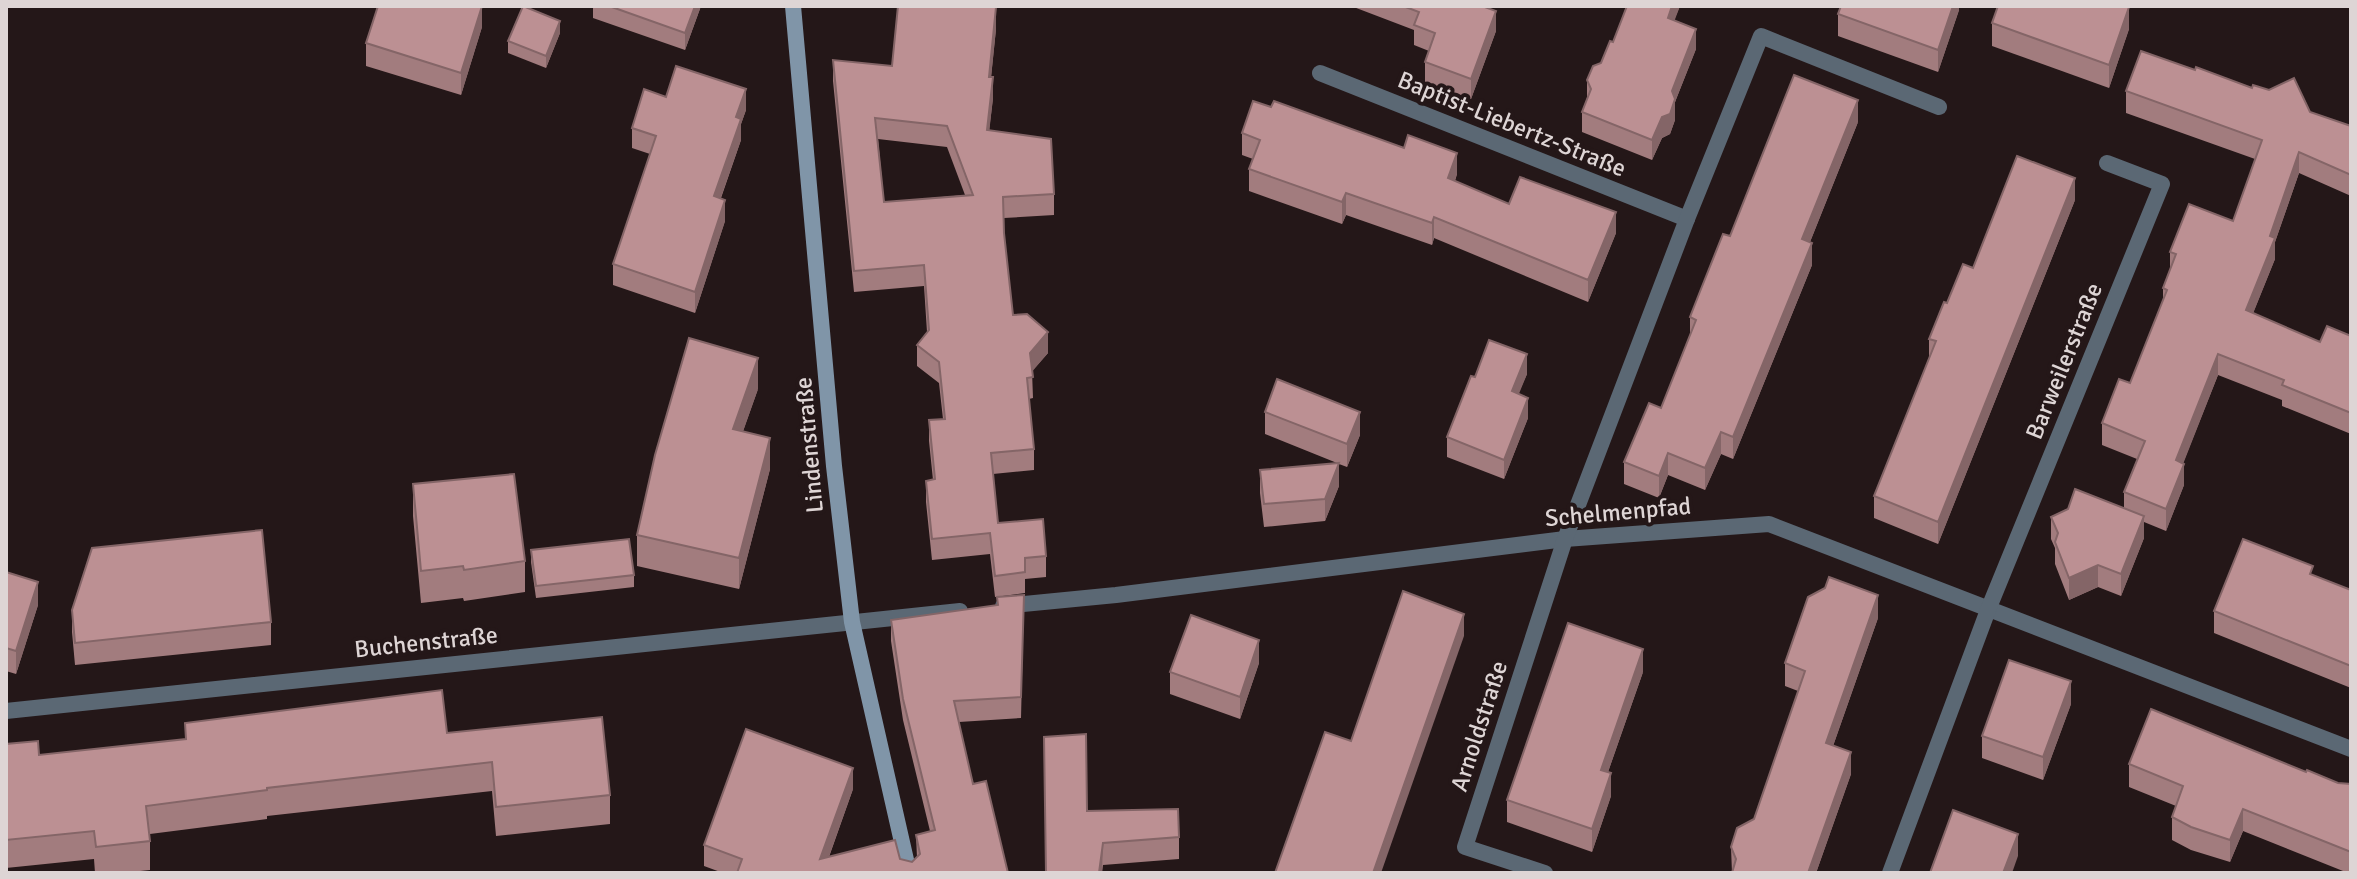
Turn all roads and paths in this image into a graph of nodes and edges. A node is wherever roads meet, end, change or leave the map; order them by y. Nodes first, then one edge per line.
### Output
1 (793, 6) edge
2 (1320, 73) dead end
3 (1939, 107) dead end
4 (2107, 163) dead end
5 (1687, 219) junction
6 (1565, 539) junction
7 (1988, 610) junction
8 (852, 622) junction
9 (6, 711) edge
10 (2351, 749) edge
11 (909, 873) edge
12 (1545, 873) edge
13 (1890, 873) edge

1 - 8 street, Lindenstraße
2 - 5 street, Baptist-Liebertz-Straße
3 - 5 street
4 - 7 street, Barweilerstraße
5 - 6 street
6 - 7 street, Schelmenpfad
6 - 8 street, Schelmenpfad
6 - 12 street, Arnoldstraße
7 - 10 street, Schelmenpfad
7 - 13 street
8 - 9 street, Buchenstraße
8 - 11 street, Lindenstraße

